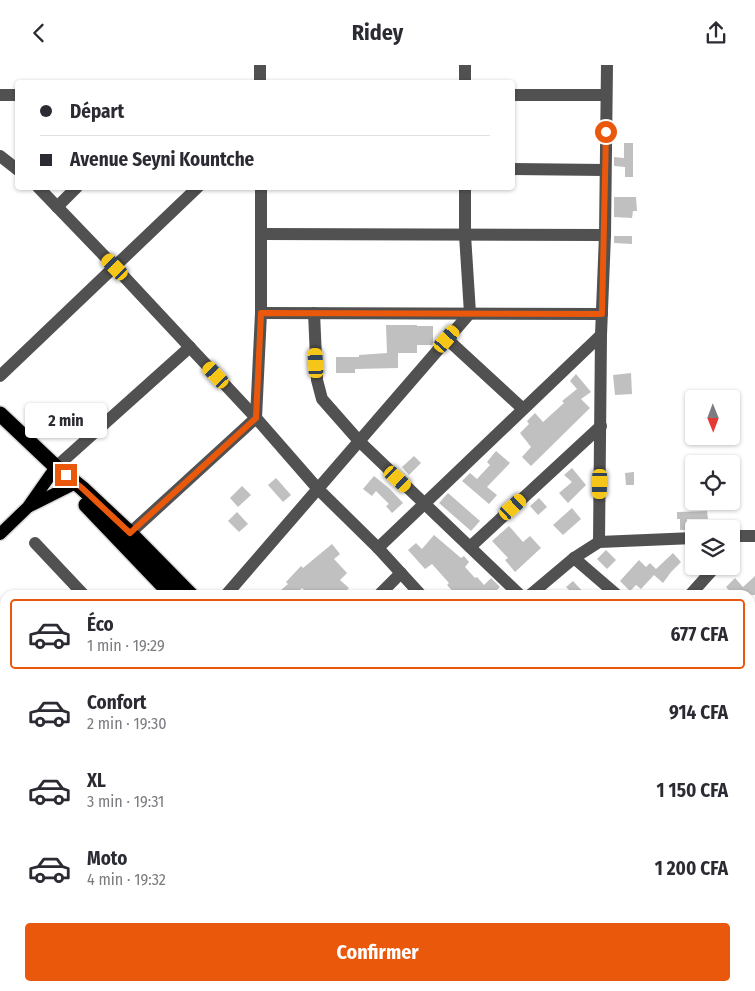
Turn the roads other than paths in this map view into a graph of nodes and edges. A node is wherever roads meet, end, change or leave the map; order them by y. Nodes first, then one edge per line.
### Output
1 (260, 65) edge
2 (465, 65) edge
3 (607, 65) edge
4 (260, 80) edge
5 (464, 80) edge
6 (0, 95) edge
7 (15, 95) edge
8 (515, 95) edge
9 (606, 95) junction
10 (0, 156) edge
11 (15, 168) edge
12 (515, 169) edge
13 (605, 170) junction
14 (41, 190) edge
15 (74, 190) edge
16 (195, 190) edge
17 (261, 190) edge
18 (465, 190) edge
19 (56, 207) junction
20 (261, 234) junction
21 (465, 235) junction
22 (604, 235) junction
23 (115, 267) junction
24 (261, 313) junction
25 (314, 313) junction
26 (470, 313) junction
27 (602, 314) junction
28 (601, 335) junction
29 (447, 339) junction
30 (190, 347) junction
31 (0, 376) edge
32 (523, 409) junction
33 (0, 414) edge
34 (256, 418) junction
35 (601, 426) junction
36 (359, 441) junction
37 (56, 467) junction
38 (72, 484) junction
39 (318, 489) junction
40 (424, 504) junction
41 (28, 507) junction
42 (130, 533) junction
43 (0, 534) edge
44 (755, 535) edge
45 (740, 536) edge
46 (685, 538) edge
47 (599, 542) junction
48 (35, 543) dead end
49 (470, 547) junction
50 (378, 548) junction
51 (574, 558) junction
52 (401, 573) junction
53 (708, 575) edge
54 (79, 590) edge
55 (167, 590) edge
56 (186, 590) edge
57 (230, 590) edge
58 (384, 590) edge
59 (416, 590) edge
60 (515, 590) edge
61 (536, 590) edge
62 (611, 590) edge
63 (694, 590) edge

1 - 4 street
2 - 5 street
3 - 9 street
6 - 7 street
8 - 9 street
9 - 13 street
10 - 11 street
12 - 13 street
13 - 22 street
14 - 19 street
15 - 19 street
16 - 23 street
17 - 20 street
18 - 21 street
19 - 23 street
20 - 21 street
20 - 24 street
21 - 22 street
21 - 26 street
22 - 27 street
23 - 30 street
23 - 31 street
24 - 25 street
24 - 34 street
25 - 26 street
25 - 36 street
26 - 27 street
26 - 29 street
27 - 28 street
28 - 32 street
28 - 35 street
29 - 32 street
29 - 36 street
30 - 34 street
30 - 37 street
32 - 40 street
33 - 37 highway
34 - 39 street
34 - 42 street
35 - 47 street
35 - 49 street
36 - 39 street
36 - 40 street
37 - 38 highway
37 - 41 main road
38 - 41 main road
38 - 42 highway
38 - 55 highway
39 - 50 street
39 - 57 street
40 - 49 street
40 - 50 street
41 - 43 main road
42 - 56 highway
44 - 45 street
46 - 47 street
47 - 51 street
48 - 54 street
49 - 60 street
50 - 52 street
51 - 61 street
51 - 62 street
52 - 58 street
52 - 59 street
53 - 63 street

